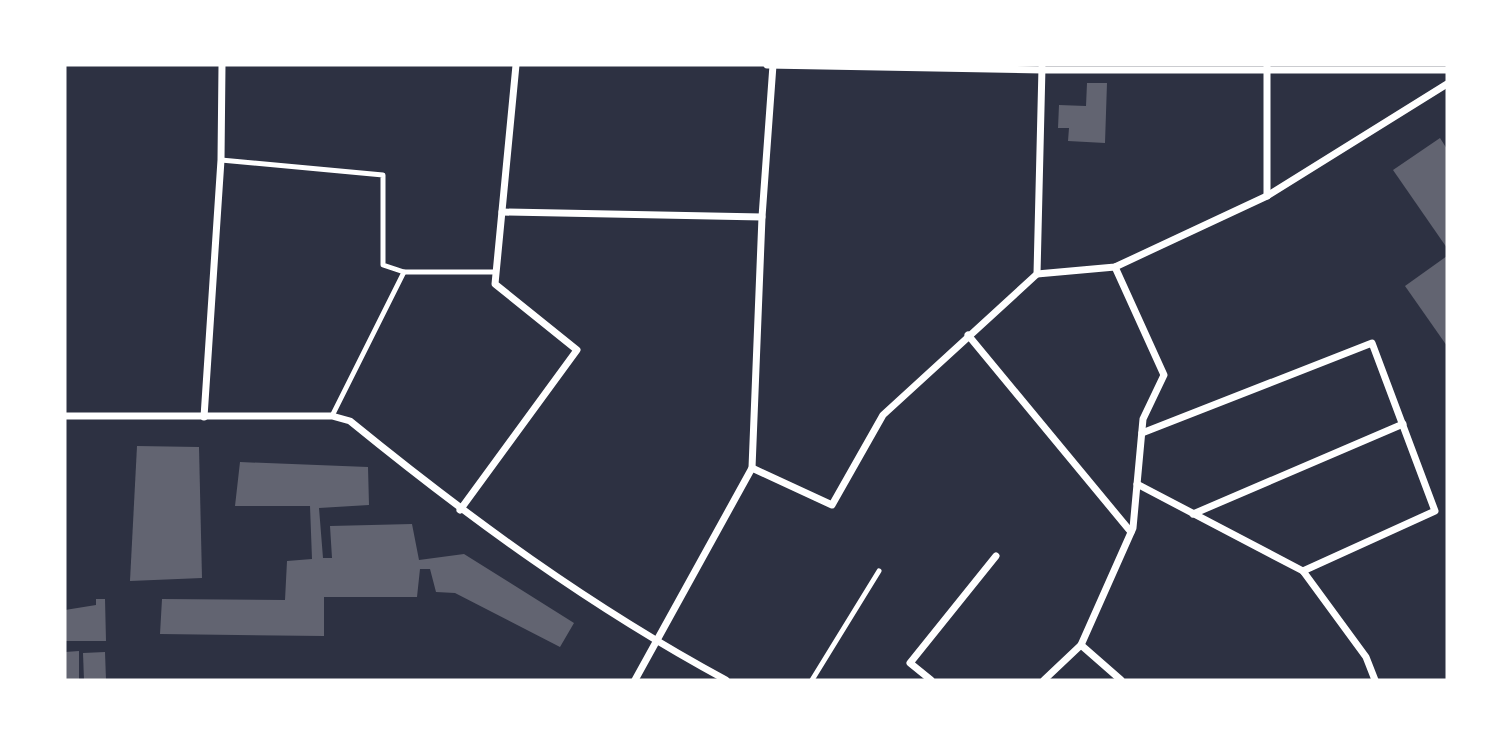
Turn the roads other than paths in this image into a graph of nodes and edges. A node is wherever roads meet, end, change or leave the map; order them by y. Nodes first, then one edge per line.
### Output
1 (222, 65) edge
2 (516, 65) edge
3 (767, 65) edge
4 (773, 65) edge
5 (1042, 67) edge
6 (1267, 67) edge
7 (1447, 70) edge
8 (1447, 84) edge
9 (221, 160) junction
10 (1267, 197) junction
11 (502, 212) junction
12 (762, 216) junction
13 (1115, 267) junction
14 (404, 272) junction
15 (496, 272) junction
16 (1037, 274) junction
17 (968, 335) junction
18 (65, 416) edge
19 (332, 416) junction
20 (204, 417) junction
21 (1403, 424) junction
22 (1142, 433) junction
23 (752, 468) junction
24 (1137, 484) junction
25 (460, 510) junction
26 (1193, 514) junction
27 (1131, 532) junction
28 (996, 556) dead end
29 (879, 571) dead end
30 (1303, 571) junction
31 (657, 643) junction
32 (1081, 645) junction
33 (635, 680) edge
34 (726, 680) edge
35 (812, 680) edge
36 (931, 680) edge
37 (1044, 680) edge
38 (1121, 680) edge
39 (1375, 680) edge

1 - 9 street
2 - 11 street
3 - 4 street
4 - 5 street
4 - 12 street
5 - 6 street
5 - 16 street
6 - 7 street
6 - 10 street
8 - 10 street
9 - 14 lane
9 - 20 street
10 - 13 street
11 - 12 street
11 - 15 street
12 - 23 street
13 - 16 street
13 - 22 street
14 - 15 lane
14 - 19 lane
15 - 25 street
16 - 17 street
17 - 23 street
17 - 27 street
18 - 20 street
19 - 20 street
19 - 25 street
21 - 22 street
21 - 26 street
21 - 30 street
22 - 24 street
23 - 31 street
24 - 26 street
24 - 27 street
25 - 31 street
26 - 30 street
27 - 32 street
28 - 36 street
29 - 35 lane
30 - 39 street
31 - 33 street
31 - 34 street
32 - 37 street
32 - 38 street

